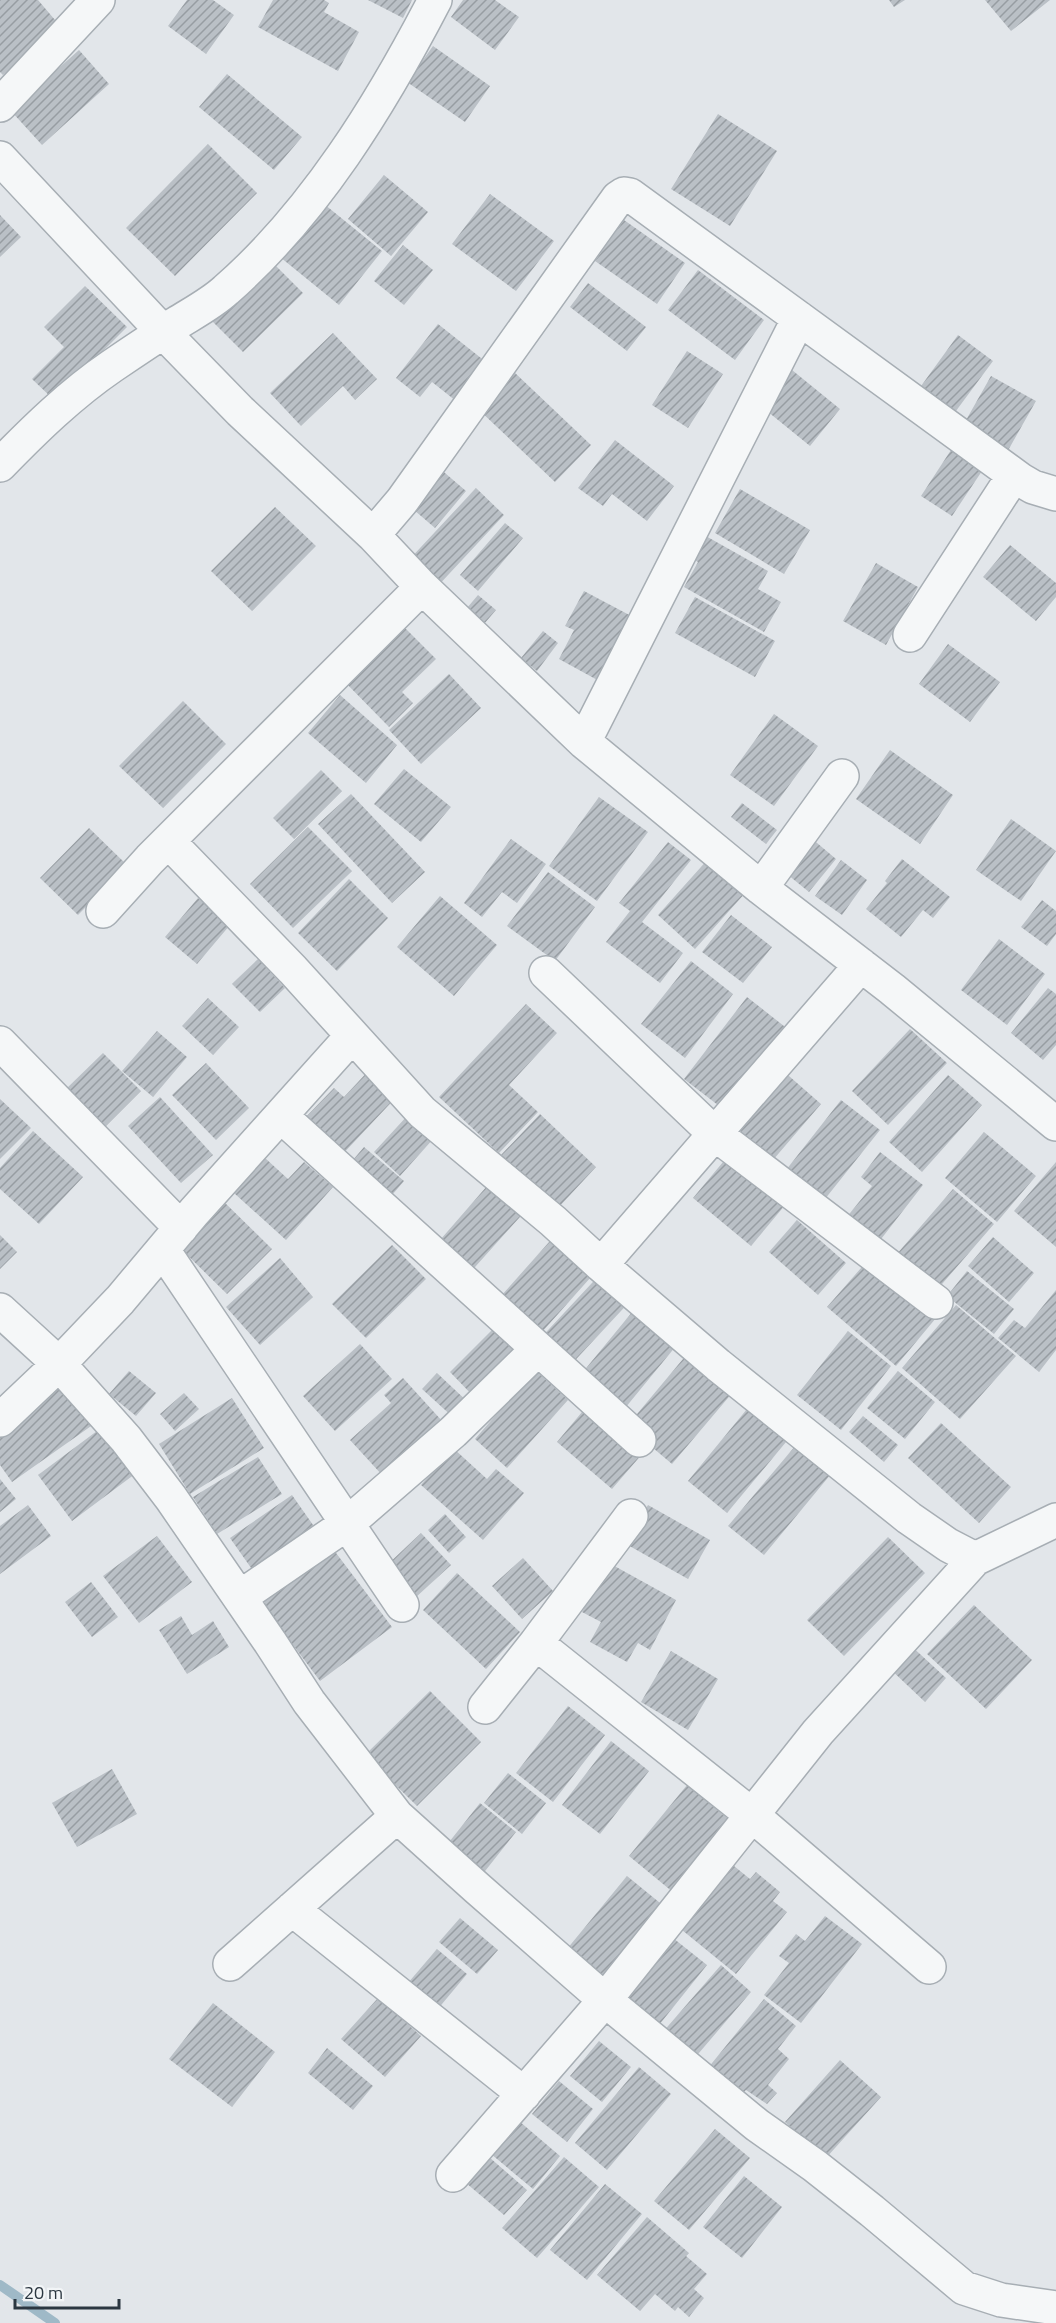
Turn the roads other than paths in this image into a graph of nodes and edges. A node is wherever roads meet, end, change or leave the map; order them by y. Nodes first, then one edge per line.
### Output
1 (98, 0) edge
2 (435, 0) edge
3 (0, 105) edge
4 (0, 158) edge
5 (799, 318) junction
6 (163, 332) junction
7 (0, 465) edge
8 (1014, 475) junction
9 (1056, 494) edge
10 (373, 535) junction
11 (422, 587) junction
12 (910, 635) dead end
13 (584, 742) junction
14 (842, 776) dead end
15 (168, 841) junction
16 (761, 888) junction
17 (103, 911) dead end
18 (861, 965) junction
19 (546, 973) dead end
20 (352, 1036) junction
21 (0, 1043) edge
22 (280, 1116) junction
23 (1056, 1124) edge
24 (715, 1134) junction
25 (172, 1239) junction
26 (601, 1265) junction
27 (936, 1302) dead end
28 (0, 1310) edge
29 (537, 1349) junction
30 (59, 1364) junction
31 (0, 1420) edge
32 (639, 1440) dead end
33 (631, 1516) dead end
34 (1056, 1520) edge
35 (348, 1523) junction
36 (975, 1559) junction
37 (240, 1598) junction
38 (402, 1605) dead end
39 (536, 1644) junction
40 (485, 1707) dead end
41 (752, 1815) junction
42 (397, 1816) junction
43 (292, 1909) junction
44 (230, 1964) dead end
45 (929, 1968) dead end
46 (605, 2000) junction
47 (524, 2094) junction
48 (453, 2175) dead end
49 (1056, 2308) edge

1 - 3 street
2 - 6 street
4 - 6 street
5 - 8 street
5 - 10 street
5 - 13 street
6 - 7 street
6 - 10 street
8 - 9 street
8 - 12 street
10 - 11 street
11 - 13 street
11 - 15 street
13 - 16 street
14 - 16 street
15 - 17 street
15 - 20 street
16 - 18 street
18 - 23 street
18 - 24 street
19 - 24 street
20 - 22 street
20 - 26 street
21 - 25 street
22 - 25 street
22 - 29 street
24 - 26 street
24 - 27 street
25 - 30 street
25 - 35 street
26 - 36 street
28 - 30 street
29 - 32 street
29 - 35 street
30 - 31 street
30 - 37 street
33 - 39 street
34 - 36 street
35 - 37 street
35 - 38 street
36 - 41 street
37 - 42 street
39 - 40 street
39 - 41 street
41 - 45 street
41 - 46 street
42 - 43 street
42 - 46 street
43 - 44 street
43 - 47 street
46 - 47 street
46 - 49 street
47 - 48 street

